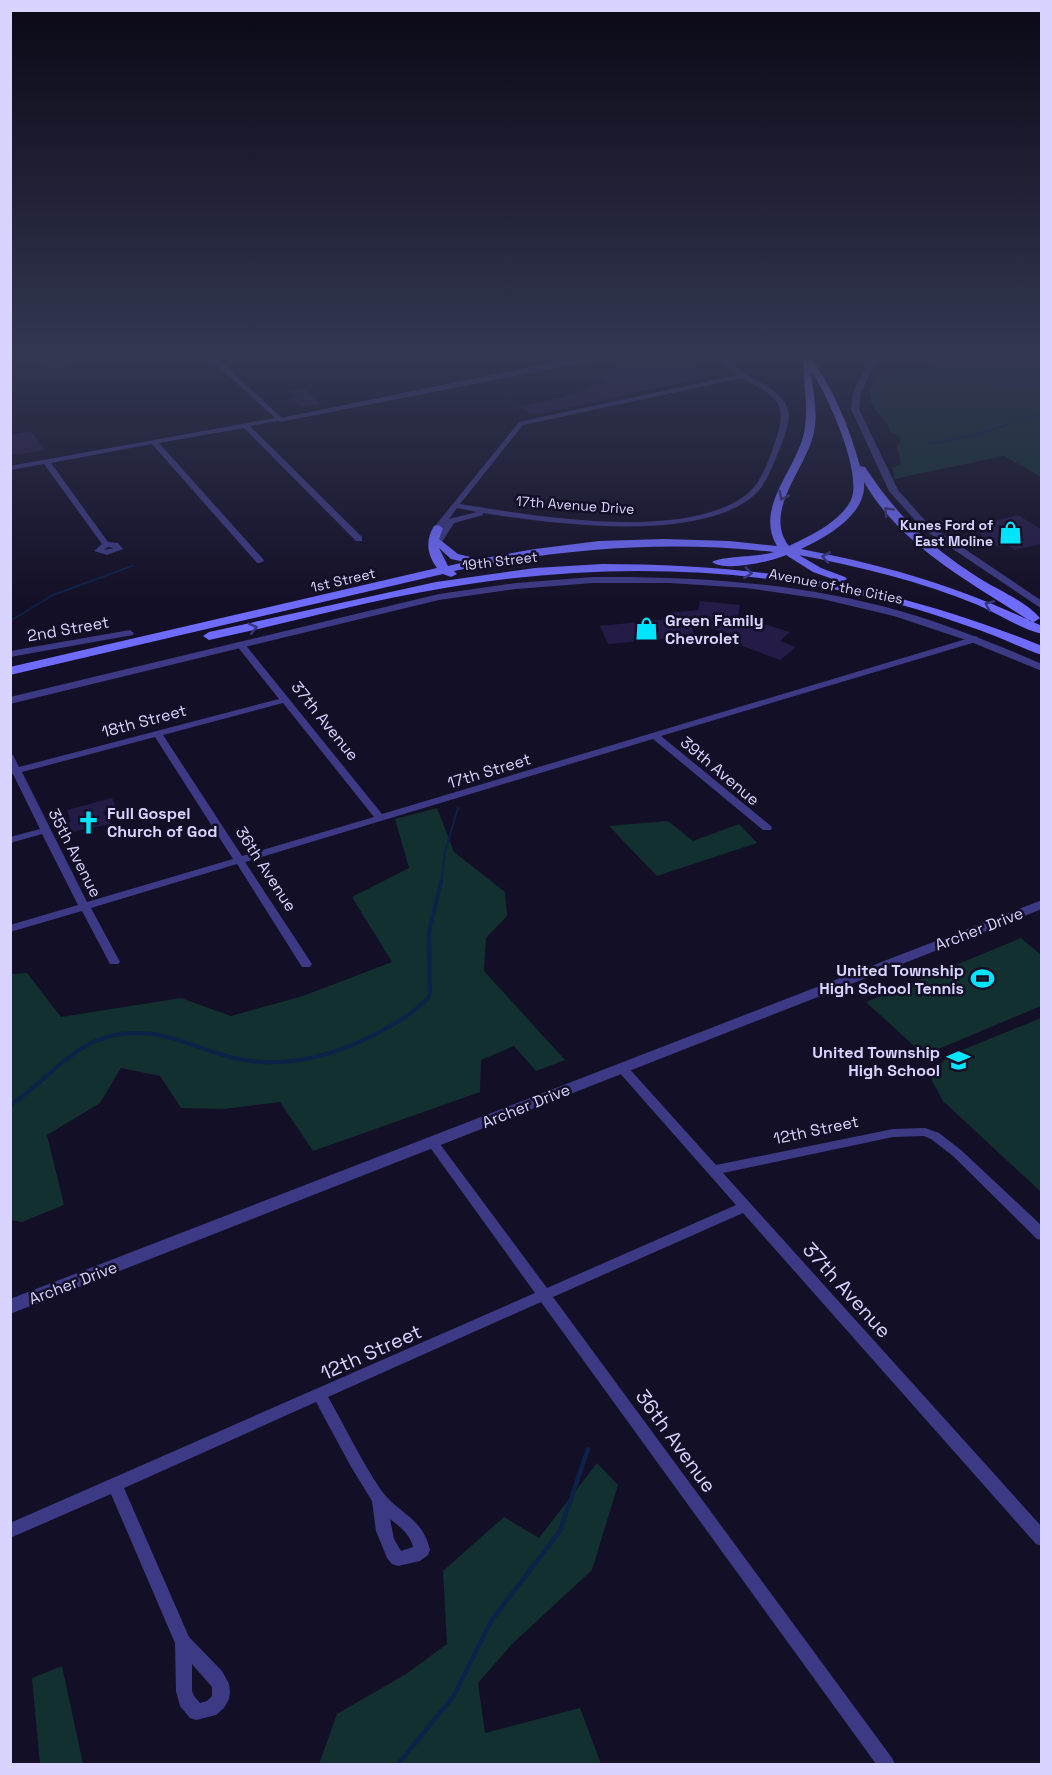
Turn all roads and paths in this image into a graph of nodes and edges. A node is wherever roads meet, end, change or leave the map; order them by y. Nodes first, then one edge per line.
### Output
1 (846, 435) joint
2 (183, 436) edge
3 (256, 436) edge
4 (510, 436) edge
5 (780, 436) edge
6 (808, 436) edge
7 (868, 436) edge
8 (153, 441) junction
9 (46, 461) junction
10 (10, 468) edge
11 (456, 506) junction
12 (499, 512) junction
13 (438, 535) junction
14 (359, 539) dead end
15 (644, 543) junction
16 (106, 544) dead end
17 (786, 551) junction
18 (260, 561) dead end
19 (446, 571) junction
20 (509, 574) junction
21 (481, 578) junction
22 (687, 579) joint
23 (400, 582) junction
24 (1041, 606) edge
25 (303, 617) junction
26 (1041, 623) edge
27 (1041, 631) edge
28 (995, 632) junction
29 (130, 633) dead end
30 (976, 639) junction
31 (240, 644) junction
32 (1041, 651) edge
33 (10, 654) edge
34 (1041, 668) edge
35 (10, 671) edge
36 (10, 678) edge
37 (285, 700) junction
38 (10, 701) edge
39 (157, 733) junction
40 (655, 736) junction
41 (10, 757) edge
42 (14, 771) edge
43 (381, 819) junction
44 (767, 828) dead end
45 (46, 831) junction
46 (10, 840) edge
47 (240, 862) junction
48 (1041, 904) edge
49 (85, 907) junction
50 (10, 929) edge
51 (114, 962) dead end
52 (306, 964) dead end
53 (622, 1068) junction
54 (433, 1143) junction
55 (714, 1170) junction
56 (746, 1206) junction
57 (1041, 1235) edge
58 (545, 1297) junction
59 (10, 1307) edge
60 (320, 1396) junction
61 (115, 1485) junction
62 (379, 1499) dead end
63 (10, 1531) edge
64 (1041, 1539) edge
65 (183, 1643) dead end
66 (886, 1764) edge

1 - 17 main road, Avenue of the Cities
26 -> 1 main road, Avenue of the Cities
2 - 8 street
3 - 14 street
4 - 11 street
5 - 12 street, 17th Avenue Drive
6 -> 17 main road, Avenue of the Cities
7 - 24 street
8 - 9 street
8 - 18 street
9 - 10 street
9 - 16 street
11 - 12 street, 17th Avenue Drive
11 - 13 street
12 - 13 street
13 - 15 main road
13 - 19 main road
13 - 23 main road
15 - 17 main road, 1st Street
15 - 19 main road, 1st Street
17 - 20 main road, Avenue of the Cities
27 -> 17 main road
17 - 28 main road, Avenue of the Cities
19 - 21 main road
19 - 23 main road, 1st Street
19 - 25 main road
20 - 21 main road, 19th Street
20 -> 28 main road, 19th Street
21 - 25 main road, 19th Street
22 - 30 street, Avenue of the Cities
22 - 31 street, 19th Street
23 - 35 main road, 1st Street
36 -> 25 main road, 19th Street
28 - 32 main road, Avenue of the Cities
29 - 33 street, 2nd Street
30 - 34 street, Avenue of the Cities
30 - 40 street, 17th Street
31 - 37 street, 37th Avenue
31 - 38 street, 19th Street
37 - 39 street, 18th Street
37 - 43 street, 37th Avenue
39 - 42 street, 18th Street
39 - 47 street, 36th Avenue
40 - 43 street, 17th Street
40 - 44 street, 39th Avenue
41 - 42 street, 35th Avenue
42 - 45 street, 35th Avenue
43 - 47 street, 17th Street
45 - 46 street
45 - 49 street, 35th Avenue
47 - 49 street, 17th Street
47 - 52 street, 36th Avenue
48 - 53 street, Archer Drive
49 - 50 street, 17th Street
49 - 51 street, 35th Avenue
53 - 54 street, Archer Drive
53 - 55 street, 37th Avenue
54 - 58 street, 36th Avenue
54 - 59 street, Archer Drive
55 - 56 street, 37th Avenue
55 - 57 street, 12th Street
56 - 58 street, 12th Street
56 - 64 street, 37th Avenue
58 - 60 street, 12th Street
58 - 66 street, 36th Avenue
60 - 61 street, 12th Street
60 - 62 street
61 - 63 street, 12th Street
61 - 65 street

